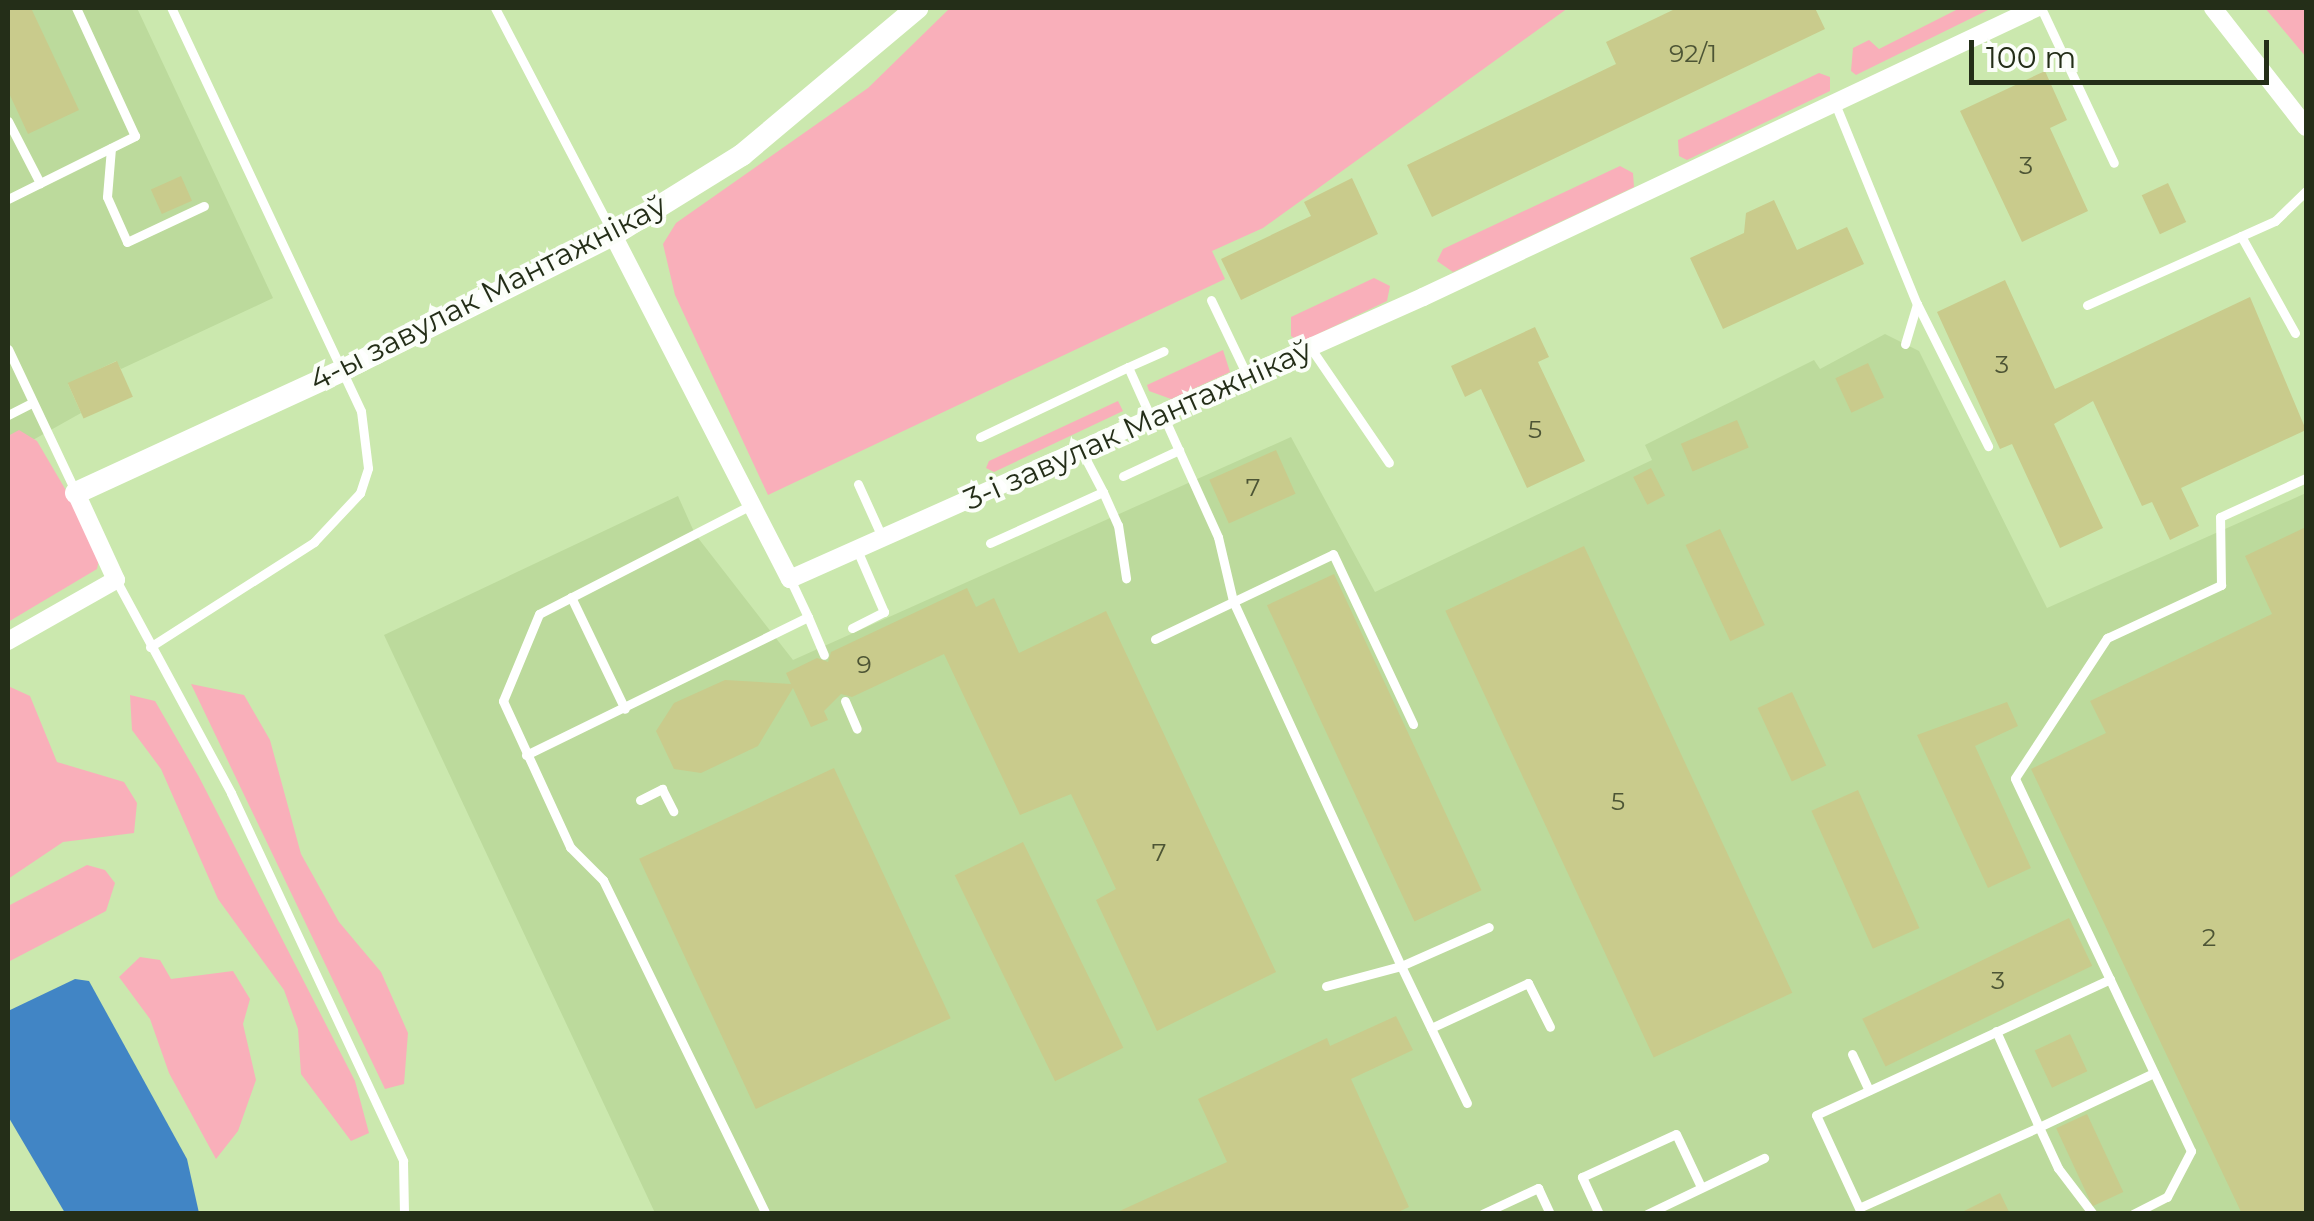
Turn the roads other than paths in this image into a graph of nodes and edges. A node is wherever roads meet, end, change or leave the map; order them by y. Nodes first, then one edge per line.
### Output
1 (76, 8) edge
2 (171, 8) edge
3 (495, 8) edge
4 (917, 8) edge
5 (2038, 8) edge
6 (2213, 8) edge
7 (1836, 106) junction
8 (8, 121) edge
9 (2306, 127) edge
10 (111, 148) junction
11 (2114, 163) dead end
12 (40, 183) junction
13 (2306, 191) edge
14 (8, 199) edge
15 (204, 206) dead end
16 (613, 235) junction
17 (2241, 236) junction
18 (1211, 300) dead end
19 (1917, 304) junction
20 (2087, 305) dead end
21 (2296, 332) dead end
22 (1905, 344) dead end
23 (1310, 347) junction
24 (8, 348) edge
25 (1164, 351) dead end
26 (1128, 367) junction
27 (343, 370) junction
28 (1247, 375) junction
29 (32, 404) junction
30 (8, 415) edge
31 (1157, 416) junction
32 (980, 436) dead end
33 (1988, 446) dead end
34 (1081, 449) junction
35 (1178, 450) junction
36 (1389, 463) dead end
37 (1123, 476) dead end
38 (2306, 478) edge
39 (858, 484) dead end
40 (76, 492) junction
41 (1103, 492) junction
42 (754, 504) junction
43 (883, 539) junction
44 (990, 544) dead end
45 (857, 550) junction
46 (1126, 578) dead end
47 (790, 579) junction
48 (116, 580) junction
49 (571, 597) junction
50 (1233, 601) junction
51 (808, 617) junction
52 (852, 628) dead end
53 (1155, 639) dead end
54 (8, 641) edge
55 (150, 646) junction
56 (824, 655) dead end
57 (845, 701) dead end
58 (625, 709) junction
59 (1413, 724) dead end
60 (857, 728) dead end
61 (526, 755) junction
62 (640, 800) dead end
63 (673, 810) dead end
64 (1489, 927) dead end
65 (1401, 966) junction
66 (2110, 979) junction
67 (1326, 986) dead end
68 (1550, 1027) dead end
69 (1431, 1028) junction
70 (1996, 1032) junction
71 (1852, 1054) dead end
72 (2154, 1073) junction
73 (1869, 1090) junction
74 (1467, 1102) dead end
75 (2039, 1127) junction
76 (1764, 1158) dead end
77 (1701, 1187) junction
78 (404, 1214) edge
79 (766, 1214) edge
80 (1482, 1214) edge
81 (1550, 1214) edge
82 (1598, 1214) edge
83 (1646, 1214) edge
84 (2093, 1214) edge
85 (2133, 1214) edge

1 - 10 lane
2 - 27 lane
3 - 16 lane
4 - 16 street, 4-ы завулак Мантажнікаў
5 - 7 street, 3-і завулак Мантажнікаў
5 - 11 lane
6 - 9 street
7 - 19 lane
7 - 23 street, 3-і завулак Мантажнікаў
8 - 12 lane
10 - 12 lane
10 - 15 lane
12 - 14 lane
13 - 17 lane
16 - 27 street, 4-ы завулак Мантажнікаў
16 - 42 street
17 - 20 lane
17 - 21 lane
18 - 28 lane
19 - 22 lane
19 - 33 lane
23 - 28 street, 3-і завулак Мантажнікаў
23 - 36 lane
24 - 29 lane
25 - 26 lane
26 - 31 lane
26 - 32 lane
27 - 40 street, 4-ы завулак Мантажнікаў
27 - 55 lane
28 - 31 street, 3-і завулак Мантажнікаў
29 - 30 lane
29 - 40 lane
31 - 34 street, 3-і завулак Мантажнікаў
31 - 35 lane
34 - 41 lane
34 - 43 street, 3-і завулак Мантажнікаў
35 - 37 lane
35 - 50 lane
38 - 66 lane
39 - 43 lane
40 - 48 street
41 - 44 lane
41 - 46 lane
42 - 47 street
42 - 49 lane
43 - 45 street, 3-і завулак Мантажнікаў
45 - 47 street, 3-і завулак Мантажнікаў
45 - 52 lane
47 - 51 lane
48 - 54 street
48 - 55 lane
49 - 58 lane
49 - 61 lane
50 - 53 lane
50 - 59 lane
50 - 65 lane
51 - 56 lane
51 - 58 lane
55 - 78 lane
57 - 60 lane
58 - 61 lane
61 - 79 lane
62 - 63 lane
64 - 65 lane
65 - 67 lane
65 - 69 lane
66 - 70 lane
66 - 72 lane
68 - 69 lane
69 - 74 lane
70 - 73 lane
70 - 75 lane
71 - 73 lane
72 - 75 lane
72 - 85 lane
73 - 75 lane
75 - 84 lane
76 - 77 lane
77 - 82 lane
77 - 83 lane
80 - 81 lane

